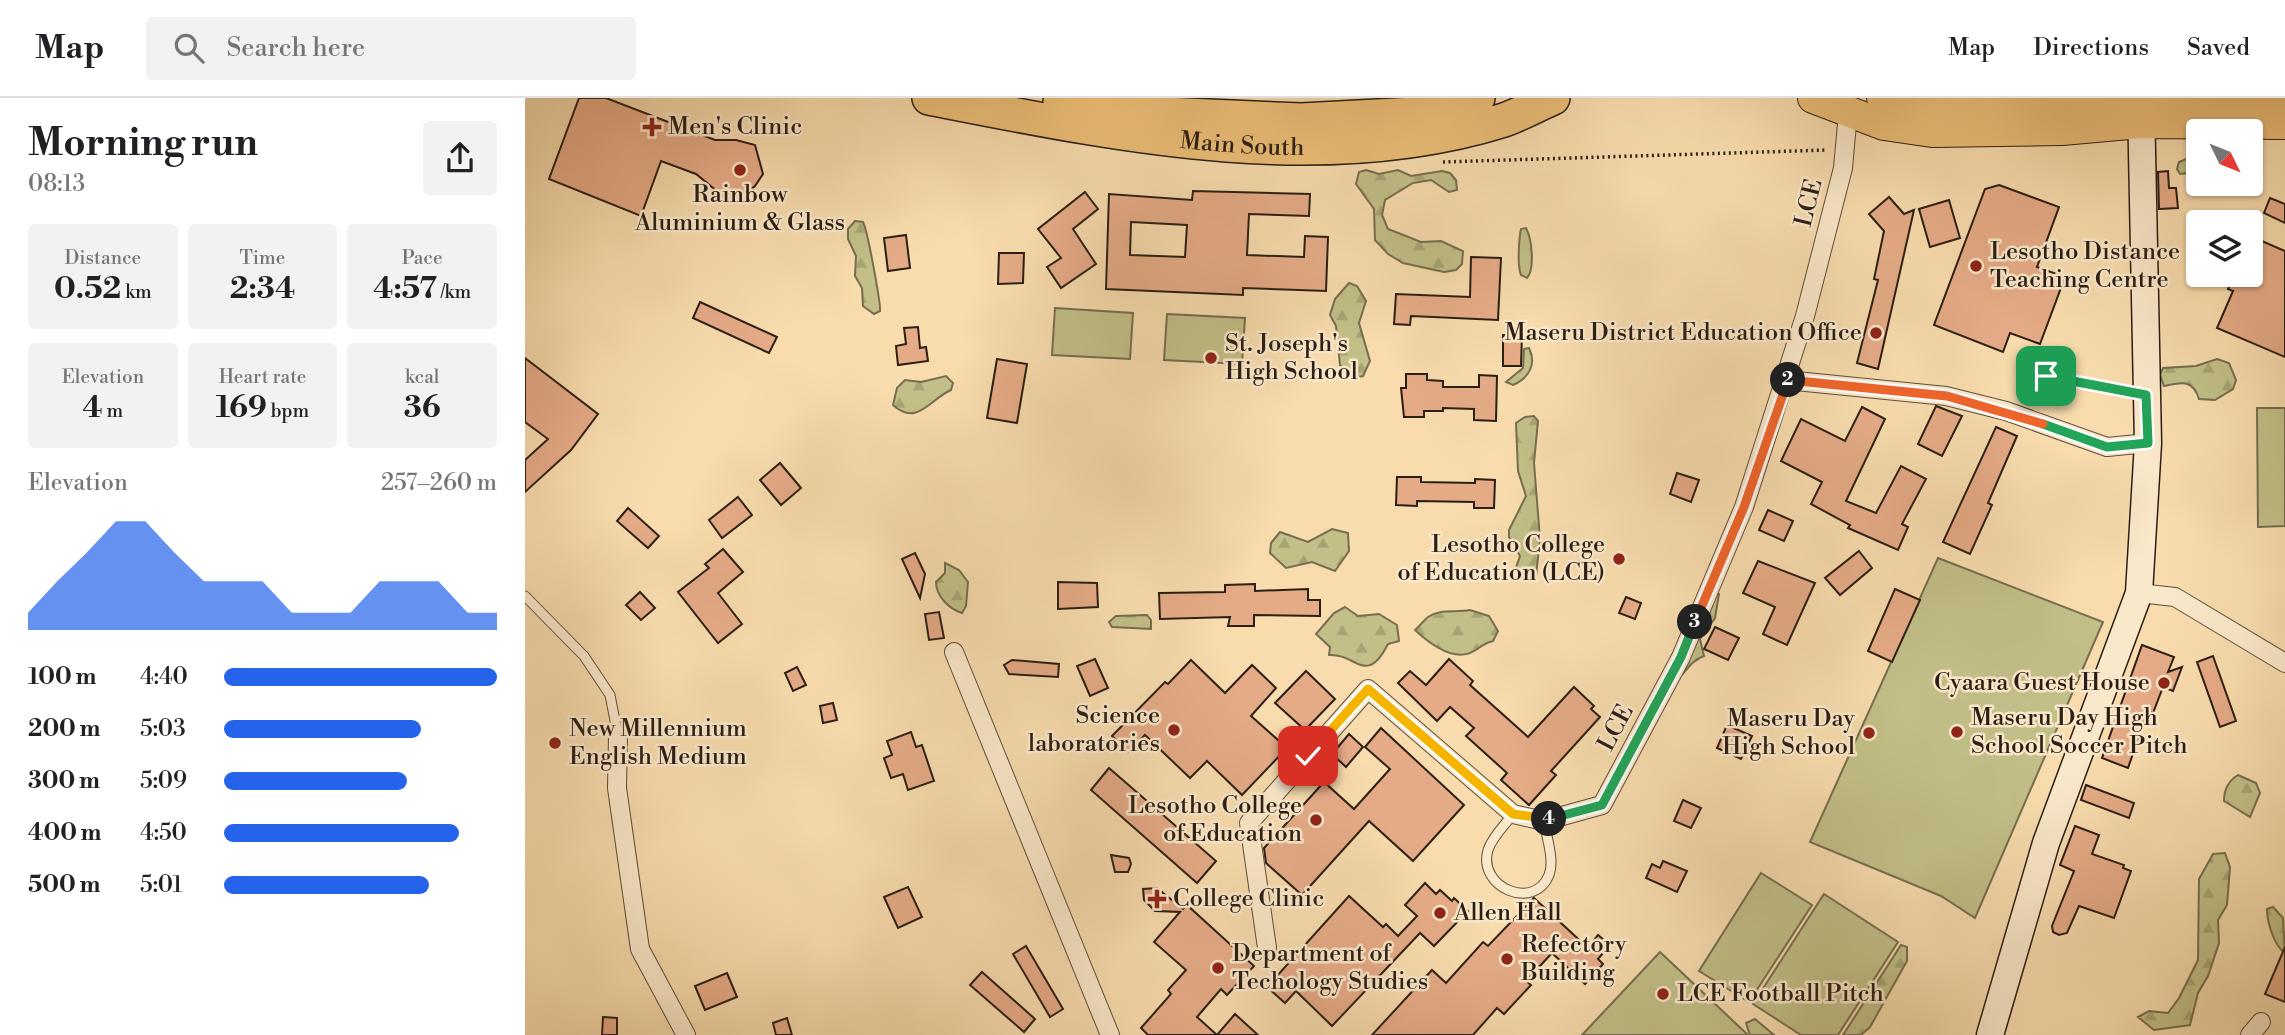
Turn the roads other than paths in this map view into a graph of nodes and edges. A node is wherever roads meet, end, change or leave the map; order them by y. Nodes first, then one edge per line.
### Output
1 (929, 98) edge
2 (1028, 98) edge
3 (1478, 98) edge
4 (1553, 98) edge
5 (1813, 98) edge
6 (1882, 98) edge
7 (2285, 101) edge
8 (2141, 107) edge
9 (1848, 113) junction
10 (2285, 124) edge
11 (1302, 125) junction
12 (2031, 358) dead end
13 (1786, 380) junction
14 (2146, 395) junction
15 (2148, 443) junction
16 (2139, 593) junction
17 (525, 596) edge
18 (954, 652) dead end
19 (2285, 663) edge
20 (618, 736) joint
21 (1513, 814) junction
22 (1544, 821) junction
23 (1267, 948) dead end
24 (686, 1035) edge
25 (1110, 1035) edge
26 (1990, 1035) edge

1 - 11 highway, Main South
2 - 11 highway, Main South
3 - 11 highway, Main South
4 - 11 highway, Main South
5 - 9 main road
6 - 8 main road
7 - 8 main road
8 - 9 main road
8 - 10 main road
8 - 14 street
9 - 13 street, LCE
12 - 14 lane
13 - 15 street
13 - 22 street, LCE
14 - 15 street
15 - 16 street
16 - 19 street
16 - 26 street
17 - 20 lane
18 - 25 street
20 - 24 street
21 - 22 street, LCE
21 - 22 lane
21 - 23 street, LCE

